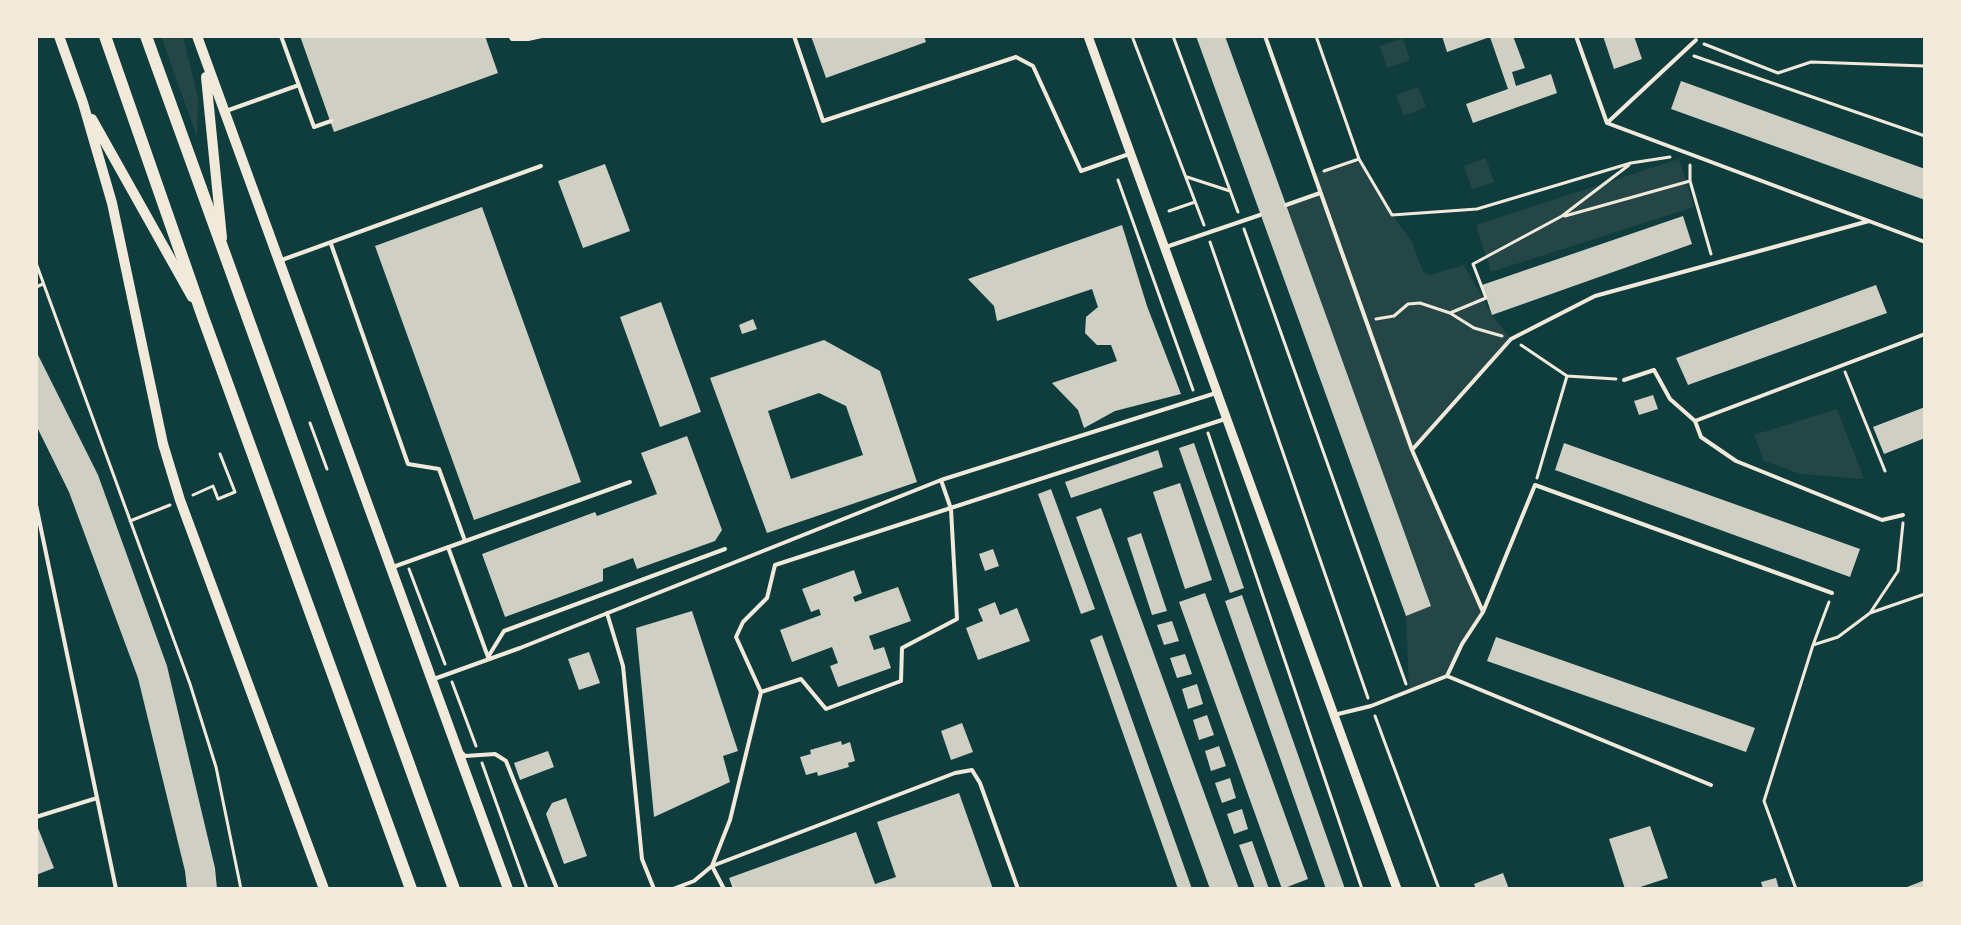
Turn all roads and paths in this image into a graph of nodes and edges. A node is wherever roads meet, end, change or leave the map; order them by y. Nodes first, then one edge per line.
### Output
1 (59, 36) edge
2 (105, 36) edge
3 (146, 36) edge
4 (197, 36) edge
5 (281, 36) edge
6 (510, 36) edge
7 (542, 36) edge
8 (794, 36) edge
9 (1088, 36) edge
10 (1132, 36) edge
11 (1173, 36) edge
12 (1265, 36) edge
13 (1316, 36) edge
14 (1576, 36) edge
15 (1695, 40) joint
16 (202, 50) junction
17 (1683, 52) junction
18 (1925, 66) edge
19 (299, 85) junction
20 (83, 103) junction
21 (223, 112) junction
22 (331, 121) dead end
23 (1607, 123) junction
24 (1925, 136) edge
25 (1130, 154) junction
26 (1690, 154) junction
27 (1359, 159) junction
28 (1631, 163) junction
29 (541, 166) dead end
30 (1313, 174) junction
31 (1187, 177) junction
32 (1118, 180) dead end
33 (1690, 181) junction
34 (1230, 191) junction
35 (1320, 193) junction
36 (1196, 202) junction
37 (1286, 206) dead end
38 (1169, 211) dead end
39 (1260, 214) dead end
40 (1562, 216) junction
41 (1241, 221) junction
42 (1869, 221) junction
43 (1207, 233) junction
44 (1925, 242) edge
45 (223, 244) junction
46 (331, 244) junction
47 (1165, 247) junction
48 (278, 262) junction
49 (36, 263) edge
50 (1713, 263) junction
51 (43, 284) junction
52 (36, 286) edge
53 (1450, 313) dead end
54 (203, 317) junction
55 (1925, 334) edge
56 (1842, 365) junction
57 (1568, 376) dead end
58 (1624, 380) dead end
59 (1216, 393) junction
60 (1196, 399) junction
61 (1225, 419) junction
62 (1695, 421) junction
63 (310, 423) dead end
64 (1206, 426) junction
65 (1412, 450) junction
66 (220, 454) dead end
67 (327, 469) dead end
68 (1885, 471) dead end
69 (941, 480) junction
70 (630, 482) dead end
71 (1535, 485) junction
72 (233, 487) dead end
73 (36, 505) edge
74 (951, 508) junction
75 (1903, 515) joint
76 (465, 541) junction
77 (448, 547) junction
78 (724, 549) dead end
79 (406, 562) junction
80 (389, 568) junction
81 (1832, 593) joint
82 (1925, 594) edge
83 (1483, 612) junction
84 (607, 613) junction
85 (1870, 614) junction
86 (1814, 645) junction
87 (488, 658) junction
88 (449, 673) junction
89 (1447, 676) junction
90 (430, 681) junction
91 (1409, 691) junction
92 (761, 692) junction
93 (1371, 706) junction
94 (1333, 716) junction
95 (457, 750) junction
96 (479, 755) junction
97 (1711, 785) dead end
98 (97, 798) junction
99 (36, 817) edge
100 (712, 866) junction
101 (410, 887) edge
102 (116, 889) edge
103 (242, 889) edge
104 (324, 889) edge
105 (454, 889) edge
106 (508, 889) edge
107 (527, 889) edge
108 (557, 889) edge
109 (654, 889) edge
110 (673, 889) edge
111 (724, 889) edge
112 (1018, 889) edge
113 (1362, 889) edge
114 (1397, 889) edge
115 (1439, 889) edge
116 (1796, 889) edge

1 - 20 main road
2 - 54 main road
3 - 45 main road
4 - 16 main road
5 - 19 lane
6 - 7 lane
8 - 25 lane
9 - 25 street
10 - 31 path
11 - 34 path
12 - 30 lane
13 - 27 path
14 - 23 lane
15 - 17 lane
15 - 18 path
16 - 21 main road
16 - 45 main road
17 - 23 lane
17 - 24 path
19 - 21 lane
19 - 22 lane
20 - 54 main road
20 - 104 main road
21 - 48 main road
23 - 26 lane
25 - 47 street
26 - 28 path
26 - 33 path
26 - 42 lane
27 - 28 path
27 - 30 path
28 - 40 path
29 - 46 lane
30 - 35 lane
31 - 34 path
31 - 36 path
32 - 60 path
33 - 40 path
33 - 50 path
34 - 41 path
35 - 37 lane
35 - 65 lane
36 - 38 path
36 - 43 path
39 - 41 lane
40 - 53 path
41 - 43 lane
41 - 91 path
42 - 44 lane
42 - 50 lane
43 - 47 lane
43 - 93 path
45 - 105 main road
46 - 48 lane
46 - 76 lane
47 - 59 street
48 - 80 main road
49 - 51 path
50 - 65 lane
51 - 52 path
51 - 103 path
54 - 101 main road
55 - 56 lane
56 - 62 lane
56 - 68 path
57 - 71 path
58 - 62 lane
59 - 60 lane
59 - 61 street
60 - 69 lane
61 - 64 lane
61 - 94 street
62 - 75 lane
63 - 67 path
64 - 74 lane
64 - 113 path
65 - 83 lane
66 - 72 path
69 - 74 lane
69 - 84 lane
70 - 76 lane
71 - 81 lane
71 - 83 lane
73 - 98 lane
74 - 92 lane
74 - 92 lane
75 - 85 path
76 - 77 lane
77 - 79 lane
77 - 87 lane
78 - 87 lane
79 - 80 lane
79 - 88 path
80 - 90 main road
81 - 86 path
82 - 85 path
83 - 89 lane
84 - 87 lane
84 - 109 lane
85 - 86 path
86 - 116 path
87 - 88 lane
88 - 90 lane
88 - 96 path
89 - 91 lane
89 - 97 lane
90 - 95 main road
91 - 93 lane
92 - 100 lane
93 - 94 lane
93 - 115 path
94 - 114 street
95 - 96 lane
95 - 106 main road
96 - 107 path
96 - 108 lane
98 - 99 lane
98 - 102 lane
100 - 110 lane
100 - 111 lane
100 - 112 lane

